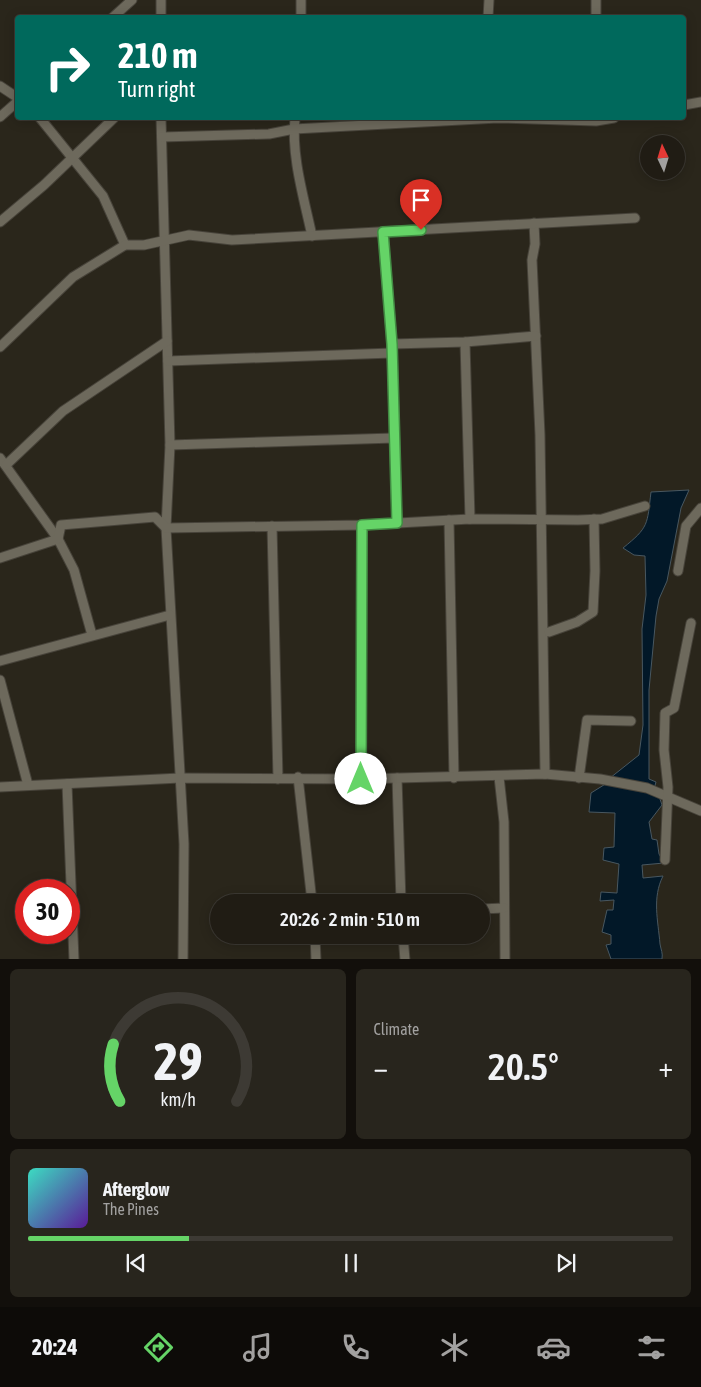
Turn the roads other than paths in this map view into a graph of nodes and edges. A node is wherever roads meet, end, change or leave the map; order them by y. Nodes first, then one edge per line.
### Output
1 (132, 0) edge
2 (161, 0) edge
3 (301, 0) edge
4 (596, 0) edge
5 (489, 1) edge
6 (115, 15) edge
7 (161, 15) edge
8 (302, 15) edge
9 (488, 15) edge
10 (596, 15) edge
11 (0, 86) edge
12 (15, 96) edge
13 (701, 102) edge
14 (15, 104) edge
15 (686, 105) edge
16 (0, 117) edge
17 (42, 120) edge
18 (112, 120) edge
19 (162, 120) edge
20 (295, 120) edge
21 (461, 120) edge
22 (294, 129) junction
23 (162, 136) junction
24 (72, 156) junction
25 (635, 218) dead end
26 (0, 222) edge
27 (534, 223) junction
28 (383, 232) junction
29 (312, 236) junction
30 (163, 240) junction
31 (125, 245) junction
32 (536, 336) junction
33 (167, 340) junction
34 (464, 342) junction
35 (0, 347) edge
36 (392, 348) junction
37 (168, 361) junction
38 (394, 438) junction
39 (170, 445) junction
40 (3, 462) edge
41 (645, 506) dead end
42 (701, 508) edge
43 (470, 519) junction
44 (594, 519) junction
45 (449, 520) junction
46 (542, 522) junction
47 (397, 523) junction
48 (362, 525) junction
49 (272, 526) junction
50 (166, 528) junction
51 (58, 539) junction
52 (0, 558) edge
53 (678, 571) dead end
54 (170, 615) junction
55 (691, 623) dead end
56 (548, 632) dead end
57 (92, 635) junction
58 (0, 661) edge
59 (0, 680) edge
60 (632, 721) dead end
61 (545, 774) junction
62 (298, 777) junction
63 (499, 777) junction
64 (180, 778) junction
65 (397, 778) junction
66 (454, 778) junction
67 (579, 778) junction
68 (278, 779) junction
69 (361, 779) junction
70 (68, 784) junction
71 (28, 785) junction
72 (0, 787) edge
73 (668, 797) junction
74 (701, 811) edge
75 (665, 860) dead end
76 (311, 894) edge
77 (401, 894) edge
78 (504, 908) junction
79 (490, 909) edge
80 (315, 944) edge
81 (404, 944) edge
82 (74, 959) edge
83 (182, 959) edge
84 (316, 959) edge
85 (405, 959) edge
86 (505, 959) edge

1 - 6 street
2 - 7 street
3 - 8 street
4 - 10 street
5 - 9 street
11 - 12 street
13 - 15 street
14 - 16 street
17 - 24 street
18 - 24 street
19 - 23 street
20 - 22 street
21 - 22 street
22 - 23 street
22 - 29 street
23 - 30 street
24 - 26 street
24 - 31 street
25 - 27 street
27 - 28 street
27 - 32 street
28 - 29 street
28 - 36 street
29 - 30 street
30 - 31 street
30 - 33 street
31 - 35 street
32 - 34 street
32 - 46 street
33 - 37 street
33 - 40 street
34 - 36 street
34 - 43 street
36 - 37 street
36 - 38 street
37 - 39 street
38 - 39 street
38 - 47 street
39 - 50 street
40 - 51 street
41 - 44 street
42 - 53 street
43 - 45 street
43 - 46 street
44 - 46 street
44 - 56 street
45 - 47 street
45 - 66 street
46 - 61 street
47 - 48 street
48 - 49 street
48 - 69 street
49 - 50 street
49 - 68 street
50 - 51 street
50 - 54 street
51 - 52 street
51 - 57 street
54 - 57 street
54 - 64 street
55 - 73 street
57 - 58 street
59 - 71 street
60 - 67 street
61 - 63 street
61 - 67 street
62 - 68 street
62 - 69 street
62 - 76 street
63 - 66 street
63 - 78 street
64 - 68 street
64 - 70 street
64 - 83 street
65 - 66 street
65 - 69 street
65 - 77 street
67 - 73 street
70 - 71 street
70 - 82 street
71 - 72 street
73 - 74 street
73 - 75 street
78 - 79 street
78 - 86 street
80 - 84 street
81 - 85 street

